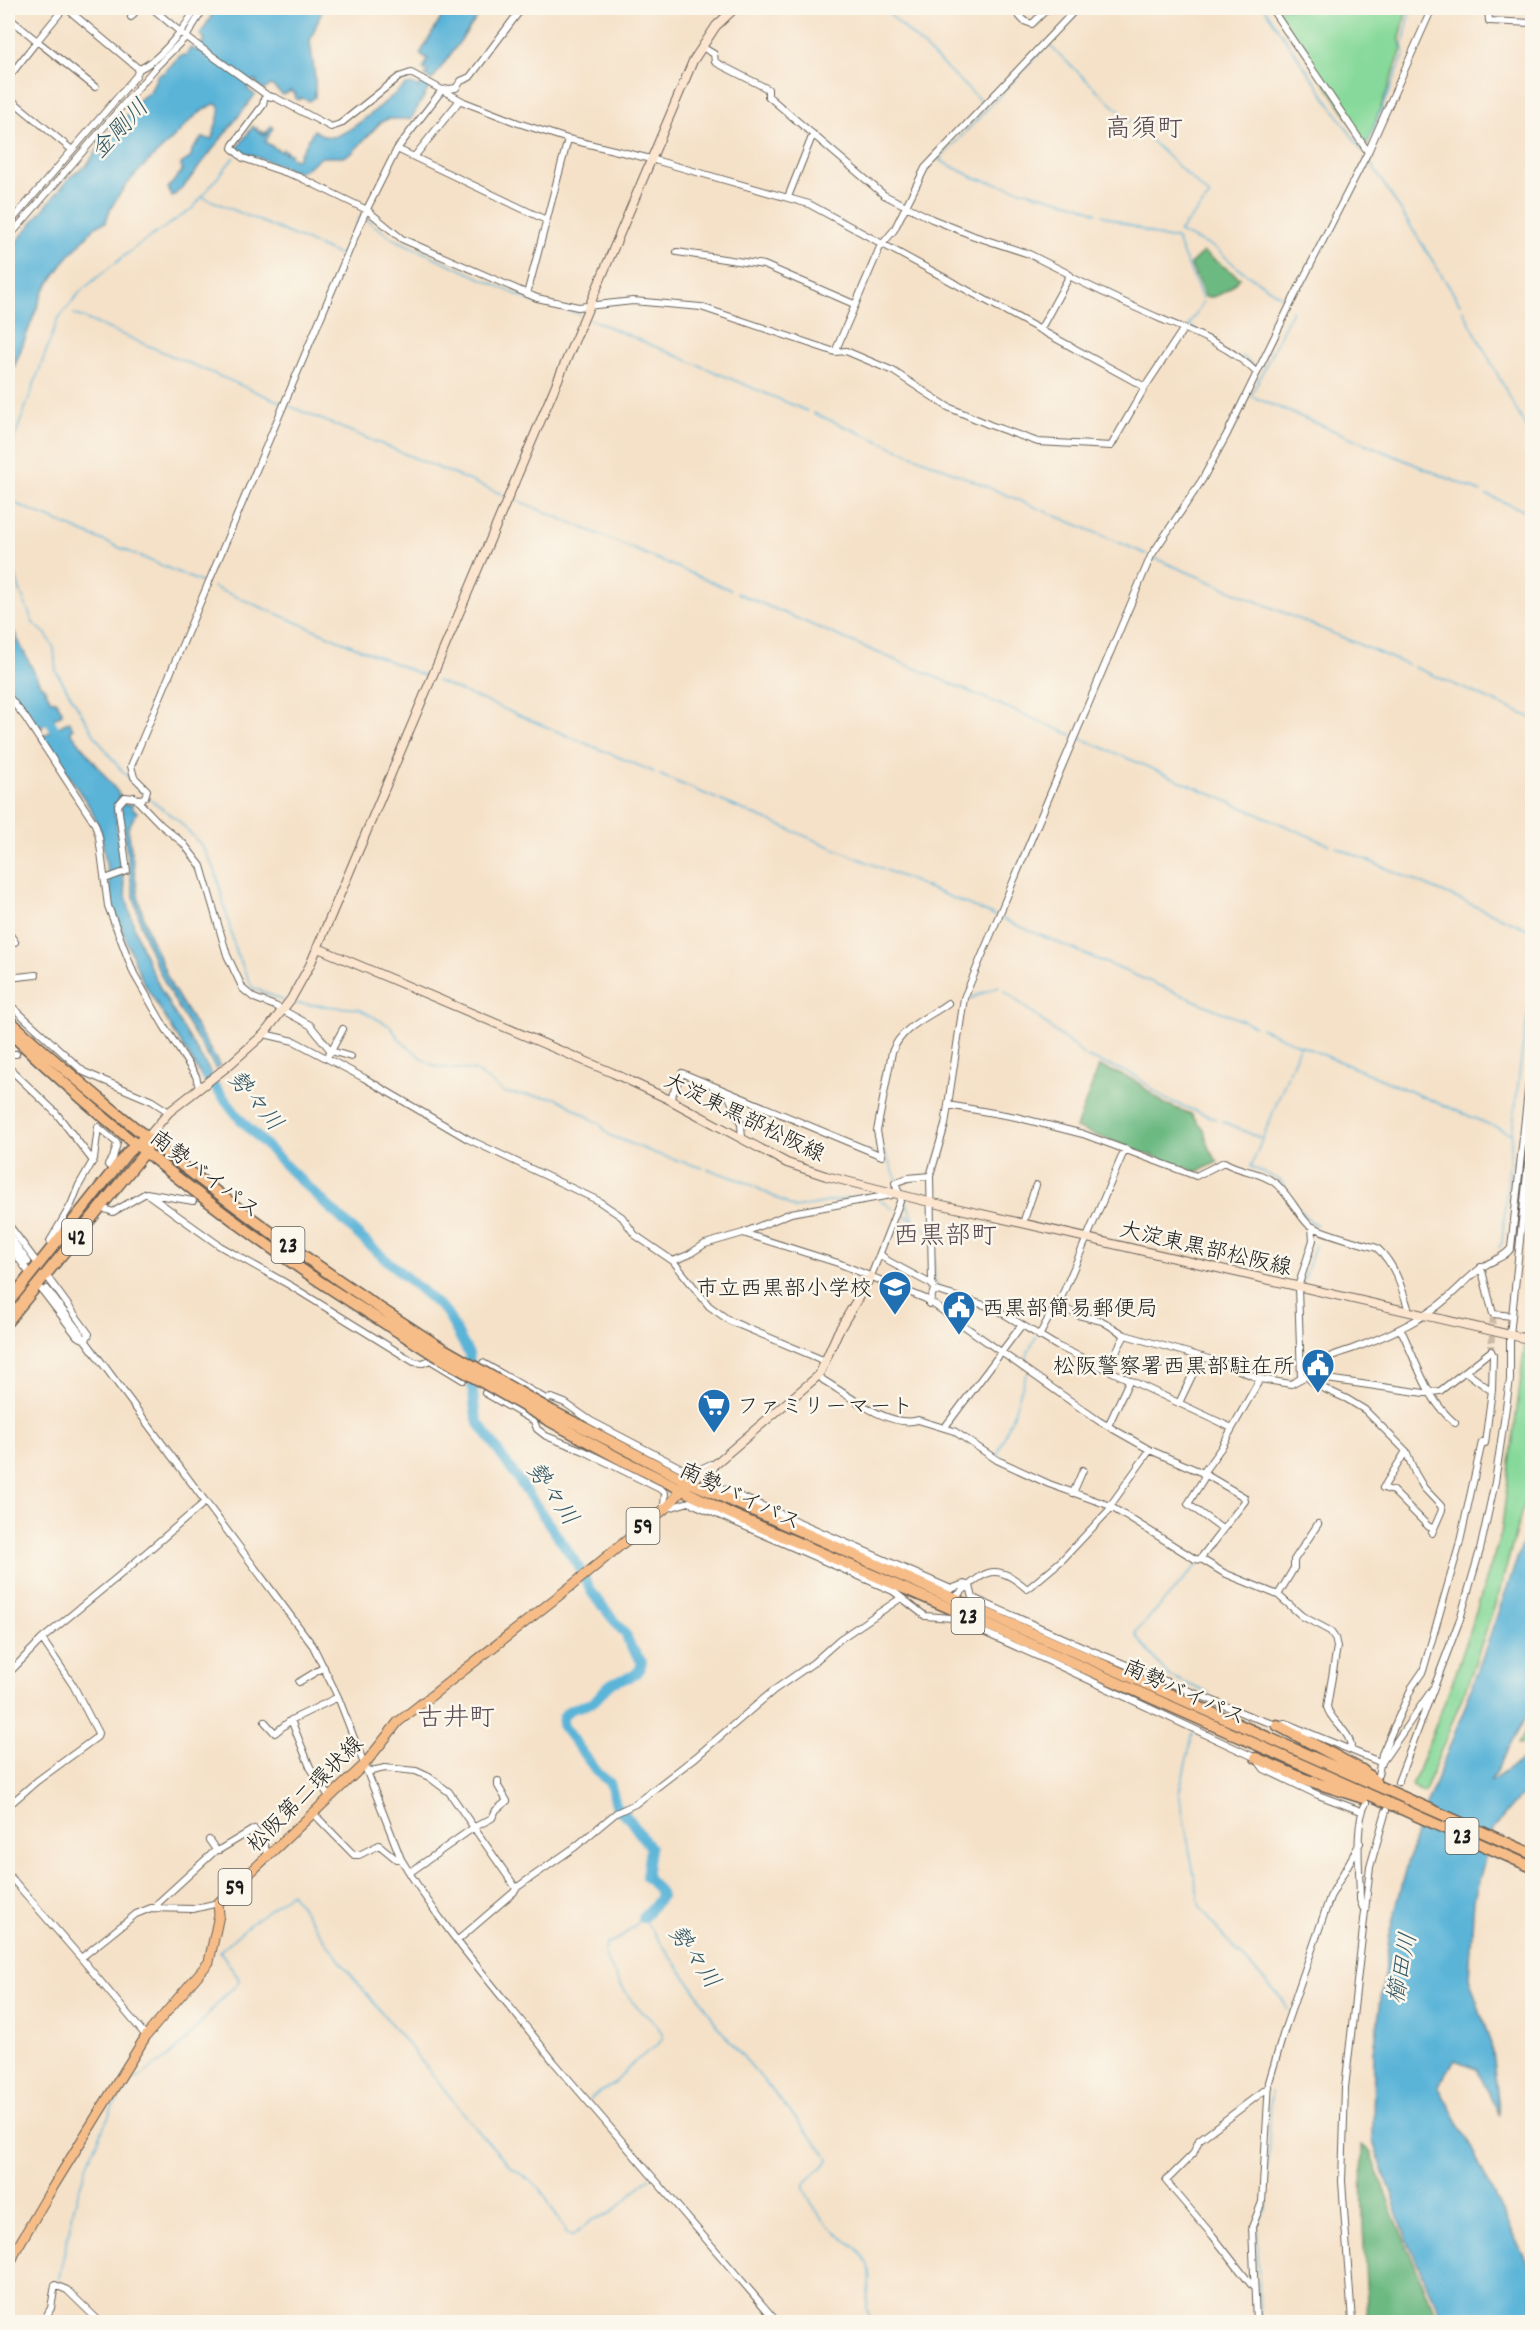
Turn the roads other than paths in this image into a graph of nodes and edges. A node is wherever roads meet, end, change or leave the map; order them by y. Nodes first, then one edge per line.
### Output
1 (65, 8) edge
2 (138, 8) edge
3 (152, 8) edge
4 (196, 8) edge
5 (204, 8) edge
6 (522, 8) edge
7 (735, 8) edge
8 (1012, 8) edge
9 (1048, 8) edge
10 (1077, 8) edge
11 (1271, 8) edge
12 (1432, 8) edge
13 (1488, 8) edge
14 (8, 17) edge
15 (131, 18) dead end
16 (1533, 23) edge
17 (180, 32) junction
18 (188, 38) junction
19 (37, 41) junction
20 (702, 47) junction
21 (139, 69) junction
22 (8, 78) edge
23 (95, 87) dead end
24 (442, 90) junction
25 (264, 96) junction
26 (8, 97) edge
27 (460, 100) junction
28 (813, 135) junction
29 (568, 139) junction
30 (397, 149) junction
31 (72, 150) junction
32 (1368, 152) junction
33 (414, 157) junction
34 (651, 159) junction
35 (788, 197) junction
36 (907, 206) junction
37 (367, 210) junction
38 (546, 220) junction
39 (8, 225) edge
40 (8, 238) edge
41 (881, 244) junction
42 (677, 252) dead end
43 (1070, 275) junction
44 (527, 294) junction
45 (854, 304) junction
46 (590, 305) junction
47 (1184, 328) junction
48 (1040, 330) junction
49 (835, 352) junction
50 (1257, 373) junction
51 (1145, 387) junction
52 (8, 696) edge
53 (134, 797) junction
54 (106, 878) junction
55 (8, 932) edge
56 (8, 944) edge
57 (318, 948) junction
58 (36, 975) dead end
59 (8, 978) edge
60 (8, 1003) edge
61 (948, 1003) dead end
62 (287, 1005) junction
63 (8, 1019) edge
64 (343, 1029) dead end
65 (8, 1031) edge
66 (264, 1034) junction
67 (331, 1051) junction
68 (8, 1054) edge
69 (15, 1054) dead end
70 (1533, 1054) edge
71 (351, 1057) dead end
72 (326, 1058) junction
73 (8, 1067) edge
74 (201, 1086) junction
75 (727, 1092) junction
76 (670, 1100) junction
77 (948, 1105) junction
78 (169, 1112) junction
79 (1533, 1126) edge
80 (147, 1138) junction
81 (742, 1139) junction
82 (136, 1144) junction
83 (1125, 1149) junction
84 (146, 1151) junction
85 (93, 1161) junction
86 (114, 1170) junction
87 (930, 1176) junction
88 (1036, 1185) dead end
89 (146, 1193) junction
90 (901, 1195) junction
91 (193, 1201) dead end
92 (930, 1202) junction
93 (102, 1208) junction
94 (1023, 1223) junction
95 (8, 1224) edge
96 (1312, 1227) junction
97 (744, 1233) junction
98 (8, 1234) edge
99 (1088, 1237) junction
100 (8, 1244) edge
101 (52, 1247) junction
102 (880, 1254) junction
103 (673, 1262) junction
104 (33, 1263) junction
105 (1481, 1267) junction
106 (30, 1274) junction
107 (46, 1275) junction
108 (871, 1276) junction
109 (42, 1287) junction
110 (1301, 1287) junction
111 (933, 1288) junction
112 (8, 1303) edge
113 (929, 1304) junction
114 (1058, 1305) junction
115 (1409, 1311) junction
116 (1422, 1315) junction
117 (1512, 1316) junction
118 (8, 1321) edge
119 (1021, 1326) junction
120 (1399, 1329) junction
121 (1125, 1335) junction
122 (1512, 1335) junction
123 (1038, 1336) junction
124 (87, 1340) junction
125 (1533, 1340) edge
126 (433, 1348) junction
127 (1002, 1354) junction
128 (1201, 1357) junction
129 (825, 1362) junction
130 (483, 1363) dead end
131 (1107, 1369) junction
132 (1466, 1372) junction
133 (819, 1375) junction
134 (1303, 1377) junction
135 (1260, 1379) junction
136 (464, 1380) dead end
137 (1129, 1381) junction
138 (1492, 1390) junction
139 (1430, 1392) junction
140 (485, 1393) dead end
141 (1179, 1403) junction
142 (1455, 1424) dead end
143 (945, 1426) junction
144 (1108, 1426) junction
145 (1232, 1428) junction
146 (1150, 1450) junction
147 (1406, 1451) junction
148 (714, 1465) junction
149 (1083, 1470) dead end
150 (1203, 1473) junction
151 (686, 1487) junction
152 (1074, 1491) junction
153 (205, 1502) junction
154 (1111, 1505) junction
155 (667, 1507) junction
156 (1318, 1524) dead end
157 (1222, 1529) junction
158 (1200, 1559) junction
159 (970, 1586) junction
160 (1278, 1595) junction
161 (901, 1598) junction
162 (949, 1602) junction
163 (934, 1616) junction
164 (42, 1639) junction
165 (324, 1667) junction
166 (8, 1673) edge
167 (299, 1682) dead end
168 (1438, 1682) junction
169 (338, 1697) junction
170 (291, 1720) junction
171 (265, 1722) dead end
172 (1277, 1725) junction
173 (1351, 1750) junction
174 (1256, 1758) junction
175 (1382, 1763) junction
176 (365, 1769) junction
177 (1378, 1775) dead end
178 (498, 1781) dead end
179 (1398, 1782) dead end
180 (1384, 1789) junction
181 (330, 1798) junction
182 (1366, 1803) dead end
183 (8, 1806) edge
184 (1386, 1806) junction
185 (1361, 1811) junction
186 (314, 1814) junction
187 (473, 1828) junction
188 (209, 1840) dead end
189 (1360, 1843) junction
190 (216, 1850) junction
191 (1533, 1854) edge
192 (268, 1856) junction
193 (401, 1859) junction
194 (1533, 1867) edge
195 (408, 1870) junction
196 (8, 1874) edge
197 (516, 1888) junction
198 (218, 1903) junction
199 (157, 1907) junction
200 (1365, 1912) junction
201 (458, 1940) junction
202 (81, 1958) junction
203 (146, 2036) junction
204 (1269, 2087) junction
205 (8, 2269) edge
206 (1253, 2288) junction
207 (43, 2322) edge
208 (100, 2322) edge
209 (777, 2322) edge
210 (1256, 2322) edge
211 (1352, 2322) edge

1 - 19 street
1 - 21 street
2 - 15 street
3 - 17 street
4 - 17 street
5 - 18 street
6 - 24 street
7 - 20 main road
8 - 9 street
10 - 36 street
11 - 32 street
12 - 32 street
13 - 16 street
14 - 19 street
17 - 18 street
17 - 21 street
18 - 25 street
18 - 40 street
19 - 22 street
19 - 23 street
20 - 28 street
20 - 34 main road
21 - 31 street
24 - 25 street
24 - 27 street
24 - 30 street
25 - 37 street
26 - 31 street
27 - 29 street
27 - 33 street
28 - 35 street
28 - 36 street
29 - 34 street
29 - 38 street
30 - 33 street
30 - 37 street
31 - 39 street
32 - 50 street
33 - 38 street
34 - 35 street
34 - 46 main road
35 - 41 street
36 - 41 street
36 - 43 street
37 - 44 street
37 - 53 street
38 - 44 street
41 - 45 street
41 - 48 street
42 - 45 street
43 - 47 street
43 - 48 street
44 - 46 street
45 - 49 street
46 - 49 street
46 - 57 main road
47 - 50 street
47 - 51 street
48 - 51 street
49 - 51 street
50 - 77 street
52 - 54 street
53 - 54 street
53 - 62 street
54 - 74 street
55 - 56 street
57 - 62 main road
57 - 76 main road, 大淀東黒部松阪線
58 - 59 street
60 - 78 street
61 - 75 street
62 - 66 main road
62 - 67 street
63 - 80 highway, 南勢バイパス / 23
64 - 67 street
65 - 82 highway, 南勢バイパス / 23
66 - 72 street
66 - 74 main road
67 - 71 street
67 - 72 street
68 - 69 street
70 - 105 street
72 - 103 street
73 - 85 street
74 - 78 main road
75 - 76 street
75 - 81 street
76 - 81 main road, 大淀東黒部松阪線
77 - 83 street
77 - 87 street
78 - 80 main road
79 - 117 street
80 - 82 highway, 42
80 - 84 highway
80 - 126 highway, 南勢バイパス / 23
81 - 90 main road, 大淀東黒部松阪線
82 - 84 highway, 南勢バイパス / 23
82 - 86 highway, 42
83 - 96 street
83 - 99 street
84 - 93 highway, 42
84 - 126 highway, 南勢バイパス / 23
85 - 86 street
85 - 101 street
86 - 101 highway, 42
87 - 90 street
87 - 92 street
88 - 94 street
89 - 91 street
89 - 93 street
89 - 136 street
90 - 92 main road, 大淀東黒部松阪線
90 - 97 street
90 - 102 street
92 - 94 main road, 大淀東黒部松阪線
92 - 111 street
93 - 107 highway, 42
94 - 99 main road, 大淀東黒部松阪線
95 - 104 street
96 - 110 street
96 - 115 street
97 - 103 street
97 - 108 street
98 - 104 street
99 - 110 main road, 大淀東黒部松阪線
99 - 114 street
100 - 106 street
101 - 104 highway, 42
102 - 108 street
102 - 111 street
103 - 129 street
104 - 106 highway, 42
105 - 116 street
105 - 117 street
106 - 112 highway, 42
107 - 109 highway, 42
107 - 124 street
108 - 113 street
108 - 129 main road
109 - 118 highway, 42
109 - 124 street
110 - 115 main road, 大淀東黒部松阪線
110 - 134 street
111 - 113 street
111 - 119 street
113 - 127 street
114 - 121 street
114 - 123 street
115 - 116 main road, 大淀東黒部松阪線
116 - 120 street
116 - 122 main road, 大淀東黒部松阪線
117 - 122 street
119 - 123 street
119 - 127 street
120 - 134 street
120 - 139 street
121 - 128 street
121 - 131 street
122 - 125 main road, 大淀東黒部松阪線
122 - 168 street
123 - 131 street
124 - 153 street
126 - 151 highway, 南勢バイパス / 23, bridge
127 - 143 street
127 - 144 street
128 - 135 street
128 - 141 street
129 - 133 main road
130 - 148 street
131 - 137 street
132 - 138 street
132 - 138 street
132 - 139 street
133 - 143 street
133 - 148 main road
134 - 135 street
134 - 139 street
134 - 147 street
135 - 145 street
137 - 141 street
137 - 144 street
138 - 175 street
139 - 142 street
140 - 155 street
141 - 145 street
143 - 152 street
144 - 146 street
145 - 150 street
146 - 150 street
146 - 154 street
147 - 147 street
148 - 151 main road
148 - 159 street
149 - 152 street
150 - 157 street
150 - 157 street
151 - 155 main road, 松阪第二環状線 / 59
151 - 162 highway, 南勢バイパス / 23
152 - 154 street
153 - 164 street
153 - 165 street
154 - 158 street
154 - 159 street
155 - 161 street
155 - 176 main road, 松阪第二環状線 / 59
156 - 160 street
157 - 158 street
158 - 160 street
159 - 162 street
159 - 172 street
160 - 173 street
161 - 163 street
161 - 197 street
162 - 163 street
162 - 180 highway, 南勢バイパス / 23
162 - 184 highway, 南勢バイパス / 23
163 - 174 street
164 - 166 street
164 - 183 street
165 - 167 street
165 - 169 street
168 - 175 street
168 - 179 street
169 - 170 street
169 - 176 street
170 - 171 street
170 - 181 street
172 - 173 street
172 - 180 highway
173 - 175 street
174 - 184 highway
174 - 185 street
175 - 177 street
176 - 181 main road, 松阪第二環状線 / 59
176 - 187 street
176 - 193 street
178 - 187 street
180 - 191 highway, 南勢バイパス / 23
181 - 186 main road, 松阪第二環状線 / 59
182 - 185 street
184 - 194 highway, 南勢バイパス / 23
184 - 200 street
185 - 189 street
186 - 192 main road, 松阪第二環状線 / 59
186 - 193 street
187 - 195 street
187 - 197 street
188 - 190 street
189 - 200 street
189 - 204 street
190 - 192 street
190 - 199 street
192 - 198 main road, 松阪第二環状線 / 59
193 - 195 street
195 - 201 street
196 - 202 street
197 - 201 street
198 - 199 street
198 - 203 main road, 59
199 - 202 street
200 - 211 street
201 - 209 street
202 - 203 street
203 - 205 main road, 59
204 - 206 street
204 - 206 street
206 - 210 street
207 - 208 street

